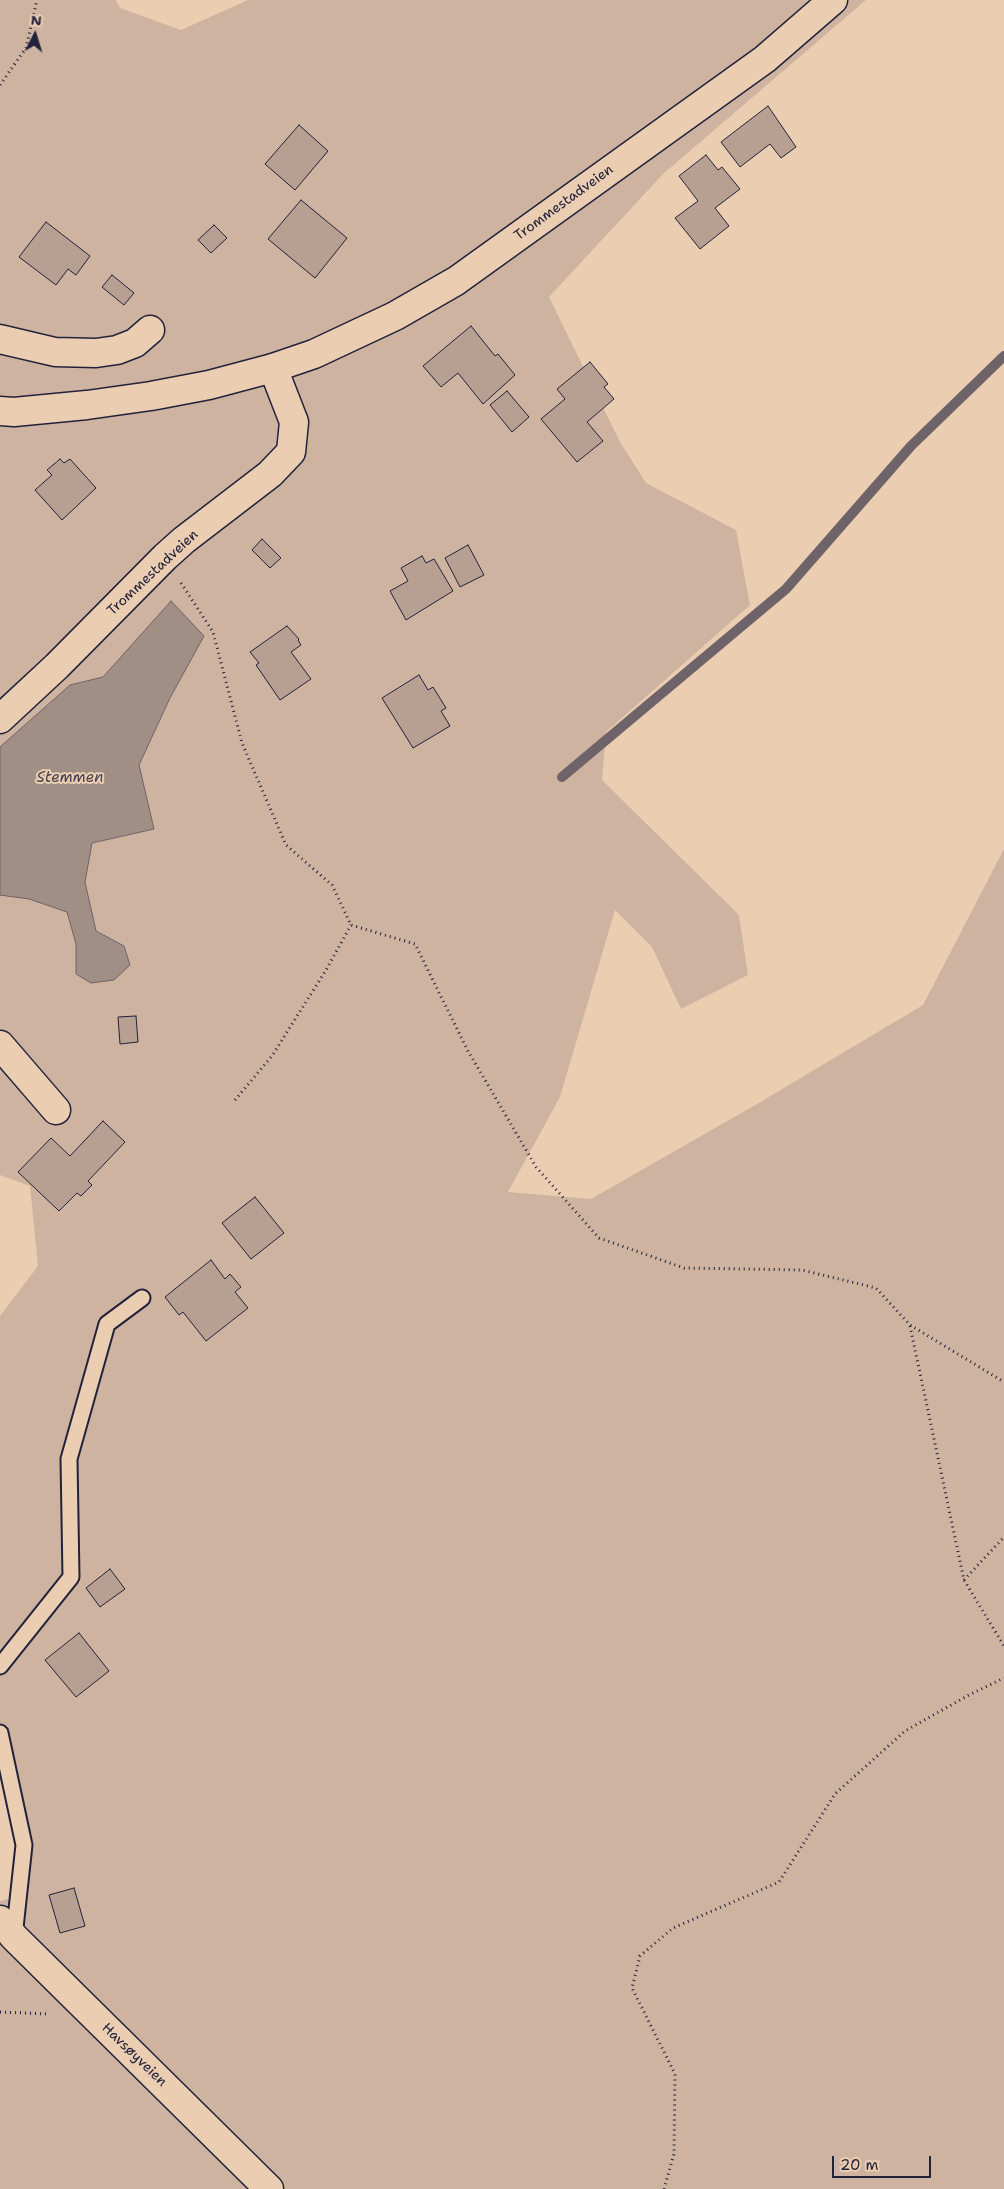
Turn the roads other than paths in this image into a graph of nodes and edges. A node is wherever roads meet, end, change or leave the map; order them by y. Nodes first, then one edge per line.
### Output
1 (833, 0) edge
2 (150, 330) dead end
3 (0, 340) edge
4 (273, 368) junction
5 (0, 410) edge
6 (0, 719) edge
7 (0, 1045) edge
8 (56, 1110) dead end
9 (142, 1298) dead end
10 (0, 1666) edge
11 (0, 1734) edge
12 (7, 1929) edge
13 (269, 2189) edge

1 - 4 main road, Trommestadveien
2 - 3 main road
4 - 5 main road, Trommestadveien
4 - 6 main road, Trommestadveien
7 - 8 main road
9 - 10 lane
11 - 12 lane
12 - 13 main road, Havsøyveien

